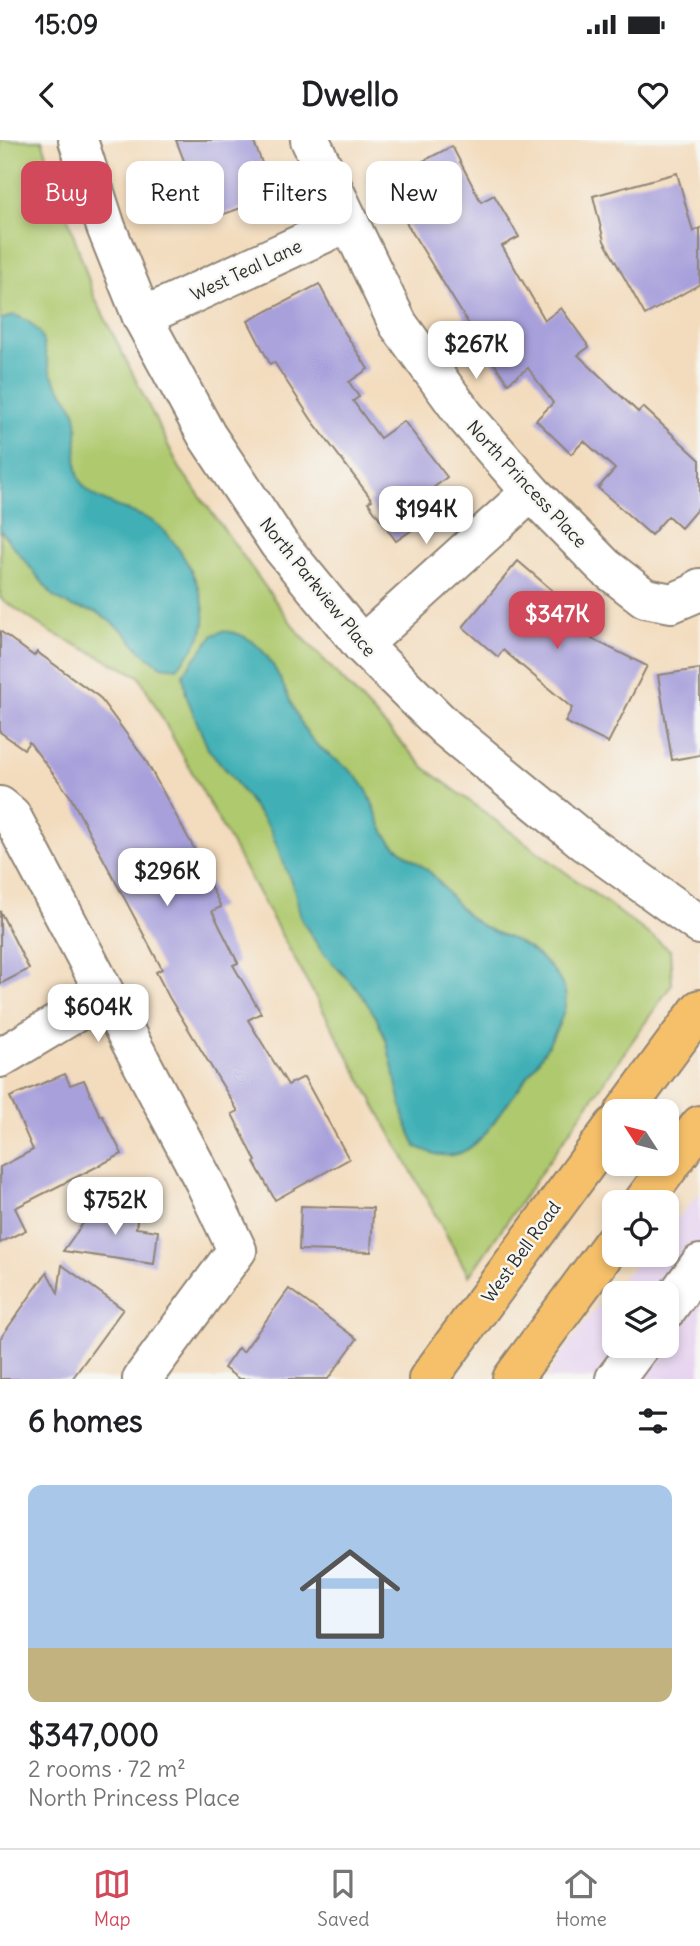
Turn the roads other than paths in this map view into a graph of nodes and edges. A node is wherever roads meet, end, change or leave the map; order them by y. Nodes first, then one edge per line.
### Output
1 (78, 140) edge
2 (311, 143) edge
3 (320, 161) edge
4 (345, 224) edge
5 (350, 224) edge
6 (142, 317) junction
7 (531, 492) junction
8 (686, 596) edge
9 (362, 645) junction
10 (0, 806) edge
11 (700, 925) edge
12 (105, 995) junction
13 (700, 1009) edge
14 (0, 1058) edge
15 (634, 1099) edge
16 (700, 1125) edge
17 (602, 1142) edge
18 (652, 1190) edge
19 (602, 1257) edge
20 (700, 1264) edge
21 (679, 1293) edge
22 (630, 1358) edge
23 (142, 1379) edge
24 (428, 1379) edge
25 (512, 1379) edge
26 (615, 1379) edge

1 - 6 street, North Parkview Place
2 - 3 street, North Princess Place
4 - 6 street, West Teal Lane
5 - 7 street, North Princess Place
6 - 9 street, North Parkview Place
7 - 8 street, North Princess Place
7 - 9 street
9 - 11 street, North Parkview Place
10 - 12 street
12 - 14 street
12 - 23 street
13 - 15 main road
16 - 18 main road
17 - 24 main road, West Bell Road
19 - 25 main road
20 - 21 street
22 - 26 street

